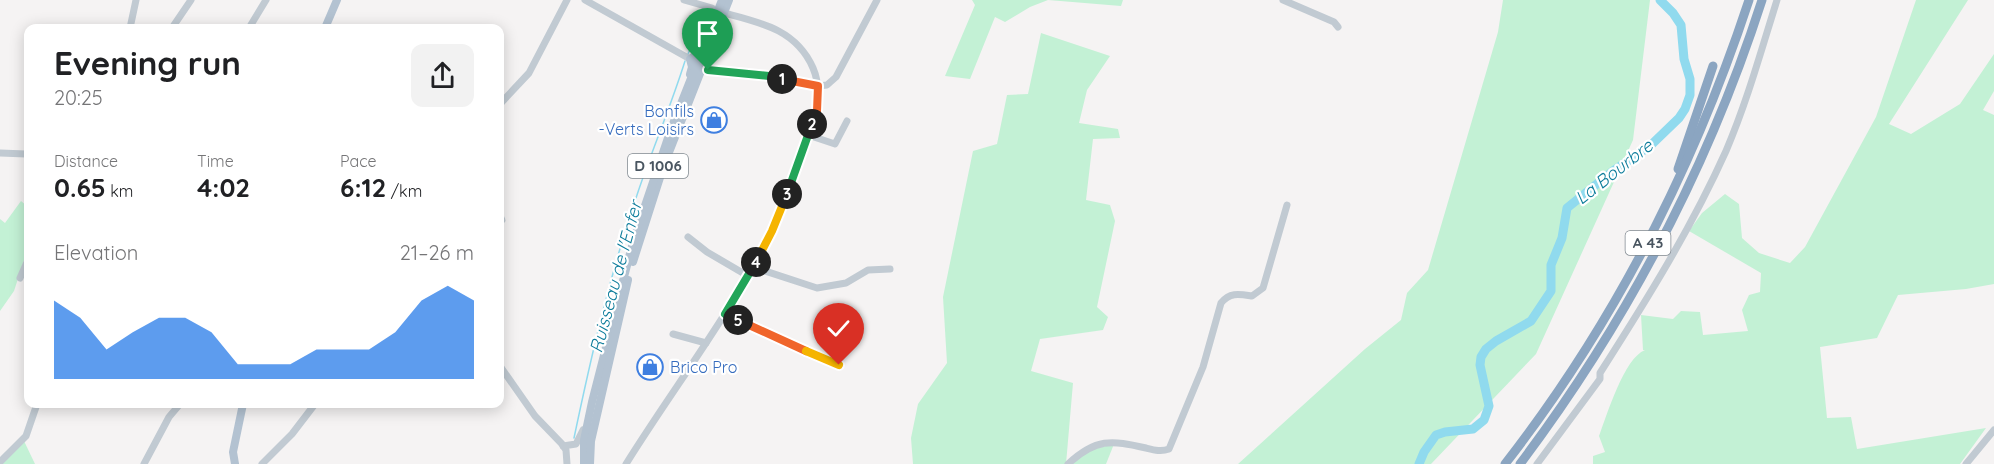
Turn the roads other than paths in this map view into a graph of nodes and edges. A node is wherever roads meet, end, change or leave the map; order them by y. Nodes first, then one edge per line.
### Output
1 (136, 0) edge
2 (191, 0) edge
3 (266, 0) edge
4 (337, 0) edge
5 (567, 0) edge
6 (684, 0) edge
7 (722, 0) edge
8 (729, 0) edge
9 (877, 0) edge
10 (1283, 0) edge
11 (1749, 0) edge
12 (1762, 0) edge
13 (1777, 0) edge
14 (590, 1) edge
15 (703, 2) edge
16 (712, 8) dead end
17 (728, 14) dead end
18 (131, 24) edge
19 (175, 24) edge
20 (251, 24) edge
21 (327, 24) edge
22 (1338, 27) dead end
23 (711, 29) junction
24 (686, 57) junction
25 (706, 59) junction
26 (1713, 66) dead end
27 (708, 70) junction
28 (696, 86) junction
29 (818, 86) junction
30 (686, 92) junction
31 (504, 100) edge
32 (847, 121) dead end
33 (808, 135) junction
34 (0, 153) edge
35 (24, 154) edge
36 (1287, 204) dead end
37 (688, 237) dead end
38 (1647, 246) junction
39 (753, 267) junction
40 (890, 268) dead end
41 (24, 269) edge
42 (748, 276) junction
43 (20, 278) dead end
44 (725, 314) junction
45 (673, 334) dead end
46 (706, 343) junction
47 (839, 365) dead end
48 (504, 372) edge
49 (592, 402) junction
50 (36, 408) edge
51 (177, 408) edge
52 (242, 408) edge
53 (312, 408) edge
54 (1994, 430) edge
55 (563, 446) junction
56 (0, 462) edge
57 (144, 464) edge
58 (236, 464) edge
59 (262, 464) edge
60 (567, 464) edge
61 (584, 464) edge
62 (590, 464) edge
63 (626, 464) edge
64 (1068, 464) edge
65 (1505, 464) edge
66 (1520, 464) edge
67 (1536, 464) edge
68 (1966, 464) edge

1 - 18 street
2 - 19 street
3 - 20 street
4 - 21 main road
5 - 31 street
6 - 15 street
7 - 23 main road, D 1006
8 - 25 main road, D 1006
9 - 29 street
10 - 22 street
11 - 38 highway, A 43
12 - 66 highway, A 43
13 - 67 street
14 - 24 street
15 - 16 street
17 - 29 street
23 - 24 main road
23 - 30 main road, D 1006
24 - 30 main road
25 - 27 street
25 - 28 main road, D 1006
26 - 38 highway
27 - 28 street
27 - 29 street
28 - 62 main road, D 1006
29 - 33 street
30 - 49 main road, D 1006
32 - 33 street
33 - 39 street
34 - 35 street
36 - 64 street
37 - 42 street
38 - 65 highway, A 43
39 - 40 street
39 - 42 street
41 - 43 street
42 - 44 street
44 - 46 street
44 - 47 street
45 - 46 street
46 - 63 street
48 - 55 street
49 - 55 street
49 - 61 main road, D 1006
50 - 56 street
51 - 57 street
52 - 58 main road
53 - 59 street
54 - 68 street
55 - 60 street

